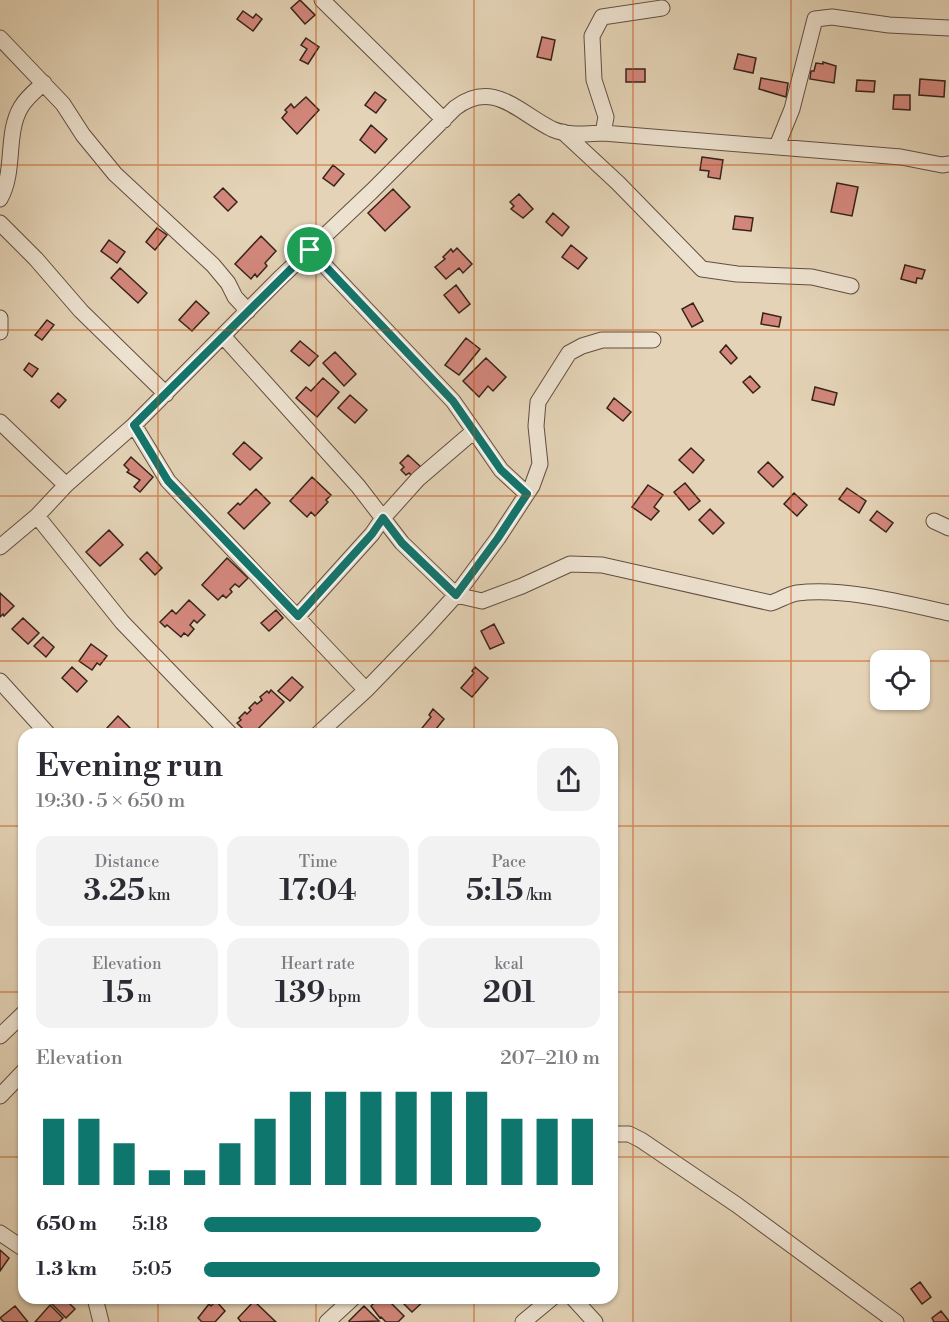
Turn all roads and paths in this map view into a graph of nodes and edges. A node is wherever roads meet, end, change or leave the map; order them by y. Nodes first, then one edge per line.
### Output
1 (322, 0) edge
2 (662, 8) dead end
3 (949, 28) edge
4 (0, 38) edge
5 (44, 83) junction
6 (444, 120) junction
7 (562, 132) junction
8 (603, 133) junction
9 (777, 146) junction
10 (949, 164) edge
11 (0, 199) edge
12 (0, 223) edge
13 (310, 250) junction
14 (850, 286) dead end
15 (248, 311) junction
16 (0, 318) edge
17 (0, 332) edge
18 (223, 336) junction
19 (653, 340) dead end
20 (166, 394) junction
21 (0, 422) edge
22 (134, 425) junction
23 (474, 431) junction
24 (66, 485) junction
25 (527, 494) junction
26 (37, 516) junction
27 (383, 518) junction
28 (934, 521) dead end
29 (949, 528) edge
30 (0, 547) edge
31 (456, 595) junction
32 (949, 613) edge
33 (298, 616) junction
34 (0, 681) edge
35 (366, 690) junction
36 (43, 728) edge
37 (224, 728) edge
38 (325, 728) edge
39 (18, 1019) edge
40 (0, 1036) edge
41 (18, 1077) edge
42 (0, 1096) edge
43 (618, 1134) edge
44 (0, 1233) edge
45 (18, 1245) edge
46 (96, 1304) edge
47 (346, 1304) edge
48 (545, 1304) edge
49 (578, 1304) edge
50 (101, 1322) edge
51 (327, 1322) edge
52 (523, 1322) edge
53 (595, 1322) edge
54 (896, 1322) edge

1 - 6 street
2 - 8 street
3 - 9 street
4 - 5 street
5 - 11 street
5 - 15 street
6 - 7 street
6 - 13 street
7 - 8 street
7 - 14 street
8 - 9 street
9 - 10 street
12 - 20 street
13 - 15 street
13 - 23 street
15 - 18 street
16 - 17 street
18 - 20 street
18 - 27 street
19 - 25 street
20 - 22 street
21 - 24 street
22 - 24 street
22 - 33 street
23 - 25 street
23 - 27 street
24 - 26 street
25 - 31 street
26 - 30 street
26 - 37 street
27 - 31 street
27 - 33 street
28 - 29 street
31 - 32 street
31 - 35 street
33 - 35 street
34 - 36 street
35 - 38 street
39 - 40 street
41 - 42 street
43 - 54 street
44 - 45 street
46 - 50 street
47 - 51 street
48 - 52 street
49 - 53 street

